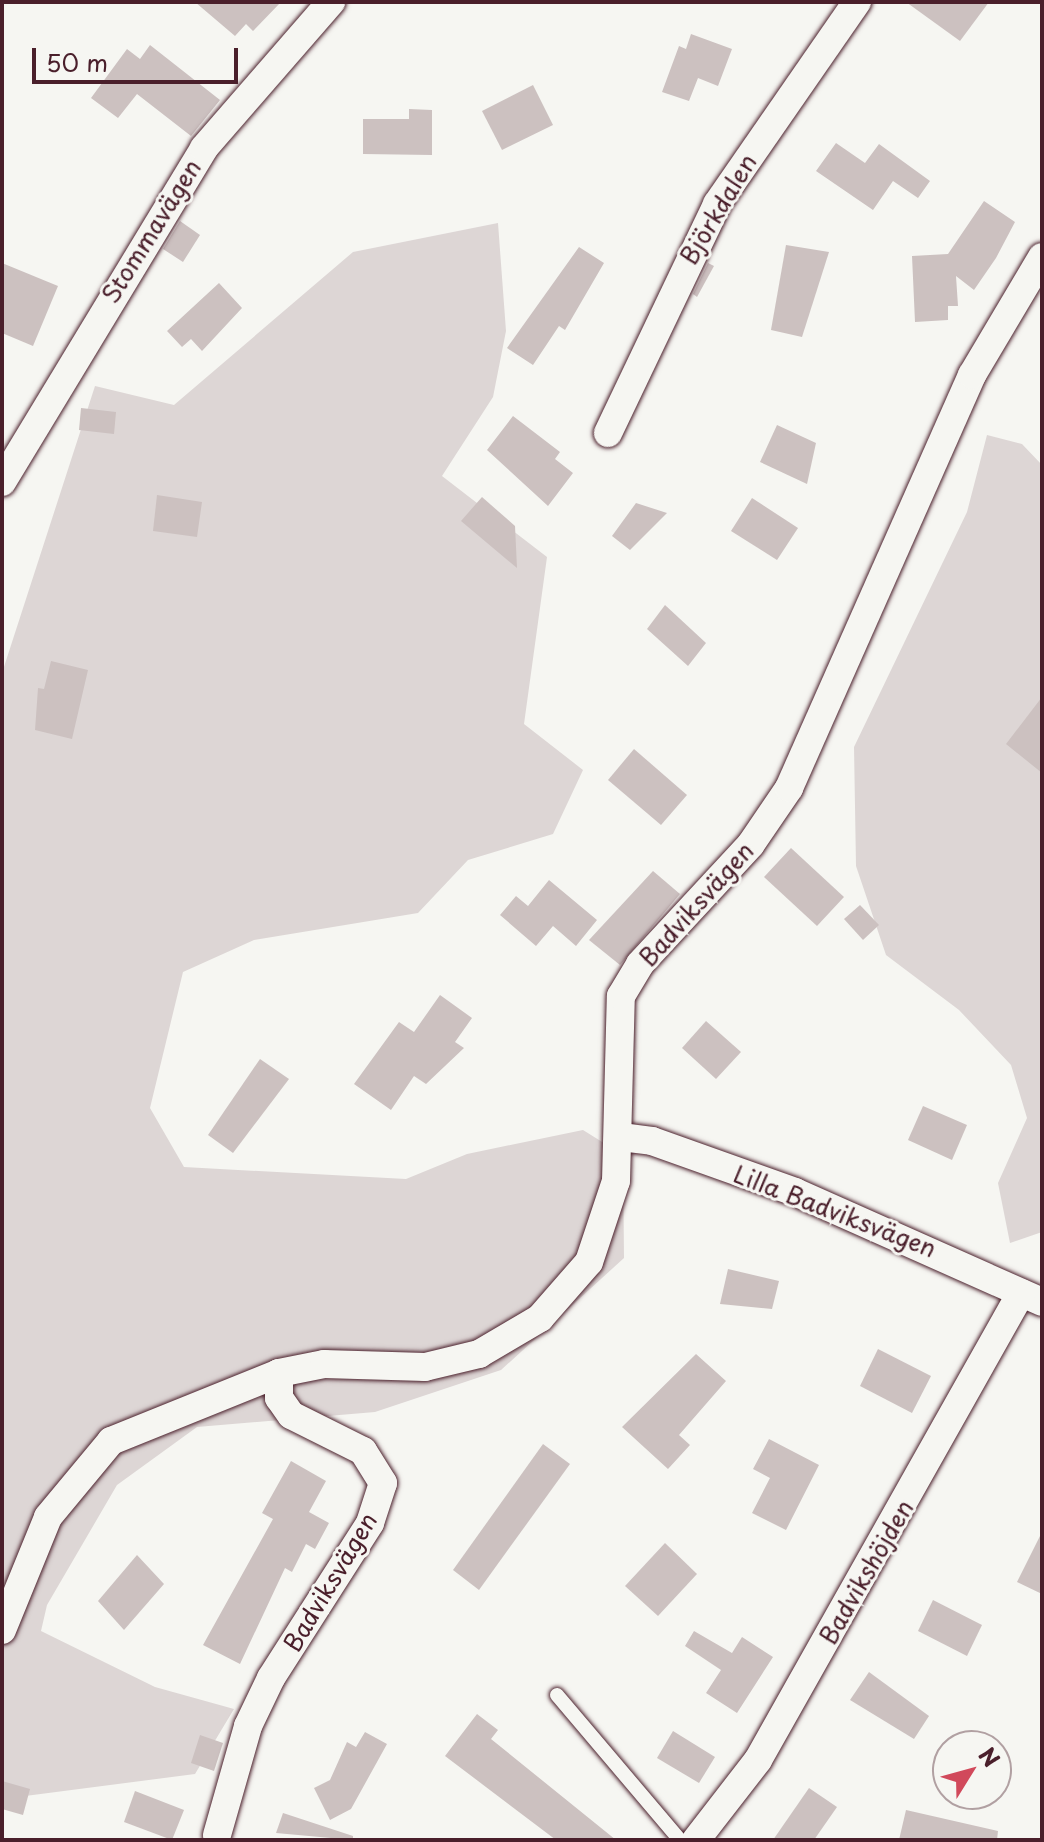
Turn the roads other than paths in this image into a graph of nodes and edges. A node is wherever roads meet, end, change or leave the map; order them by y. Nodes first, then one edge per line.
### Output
1 (331, 2) edge
2 (857, 2) edge
3 (1042, 257) edge
4 (608, 433) dead end
5 (2, 482) edge
6 (621, 1137) junction
7 (1031, 1298) edge
8 (279, 1373) junction
9 (2, 1630) edge
10 (557, 1695) dead end
11 (217, 1835) dead end
12 (680, 1840) edge
13 (696, 1840) edge

1 - 5 street, Stommavägen
2 - 4 street, Björkdalen
3 - 6 street, Badviksvägen
6 - 7 street, Lilla Badviksvägen
6 - 8 street, Badviksvägen
7 - 13 street, Badvikshöjden
8 - 9 street, Badviksvägen
8 - 11 street, Badviksvägen
10 - 12 lane

